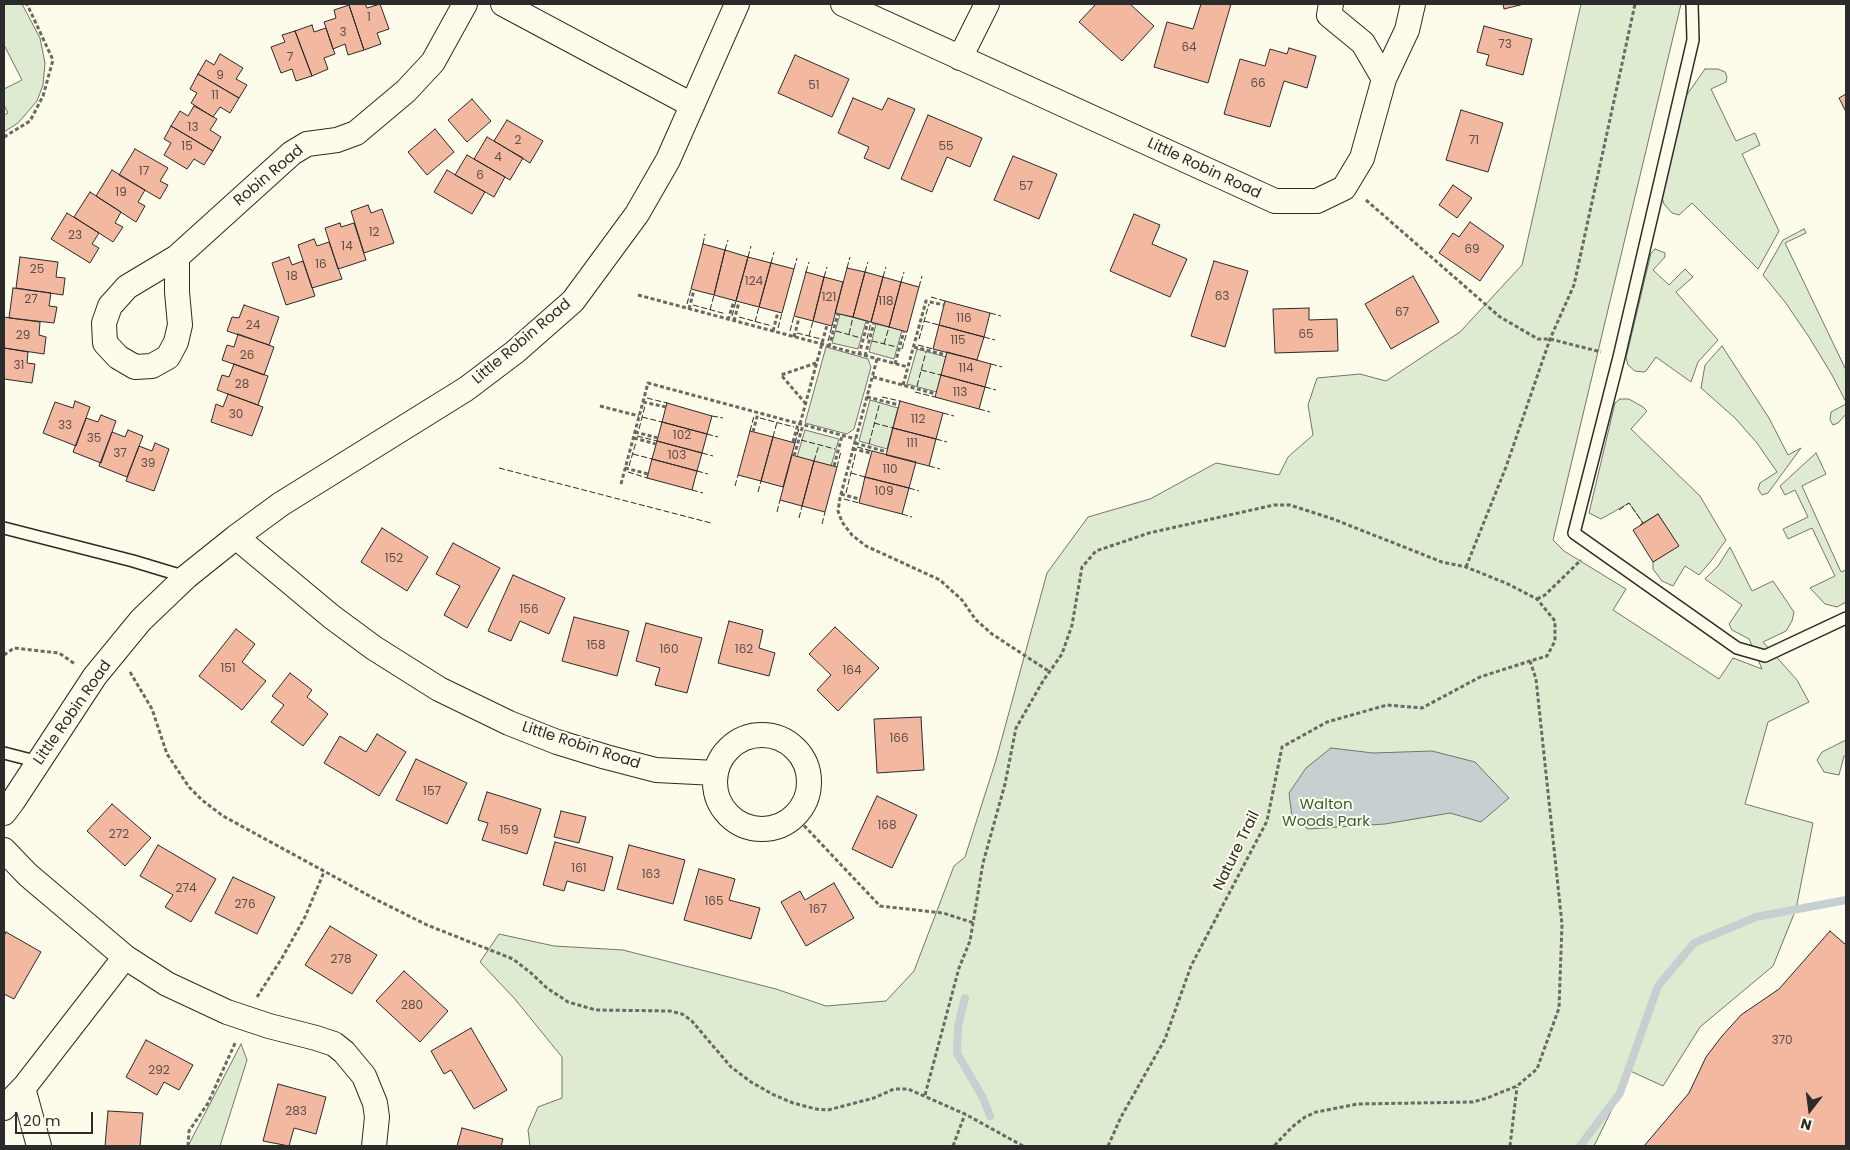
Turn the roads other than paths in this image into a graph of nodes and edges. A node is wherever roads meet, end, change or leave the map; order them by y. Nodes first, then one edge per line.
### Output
1 (466, 4) edge
2 (504, 4) edge
3 (737, 4) edge
4 (843, 4) edge
5 (987, 4) edge
6 (1331, 4) edge
7 (1413, 4) edge
8 (1692, 4) edge
9 (960, 58) junction
10 (1384, 79) junction
11 (692, 105) junction
12 (177, 257) junction
13 (4, 528) edge
14 (236, 537) junction
15 (186, 577) junction
16 (1846, 618) edge
17 (4, 753) edge
18 (39, 762) junction
19 (716, 773) junction
20 (4, 813) edge
21 (4, 850) edge
22 (124, 958) junction
23 (23, 1088) junction
24 (4, 1108) edge
25 (39, 1146) edge
26 (374, 1146) edge

1 - 12 street, Robin Road
2 - 11 street
3 - 11 street, Little Robin Road
4 - 9 street, Little Robin Road
5 - 9 street
6 - 10 street
7 - 10 street
8 - 16 lane
9 - 10 street, Little Robin Road
11 - 14 street, Little Robin Road
12 - 12 street, Robin Road
13 - 15 lane
14 - 15 street, Little Robin Road
14 - 19 street, Little Robin Road
15 - 18 street, Little Robin Road
17 - 18 lane
18 - 20 street, Little Robin Road
19 - 19 street
21 - 22 street
22 - 23 street
22 - 26 street
23 - 24 street
23 - 25 street

